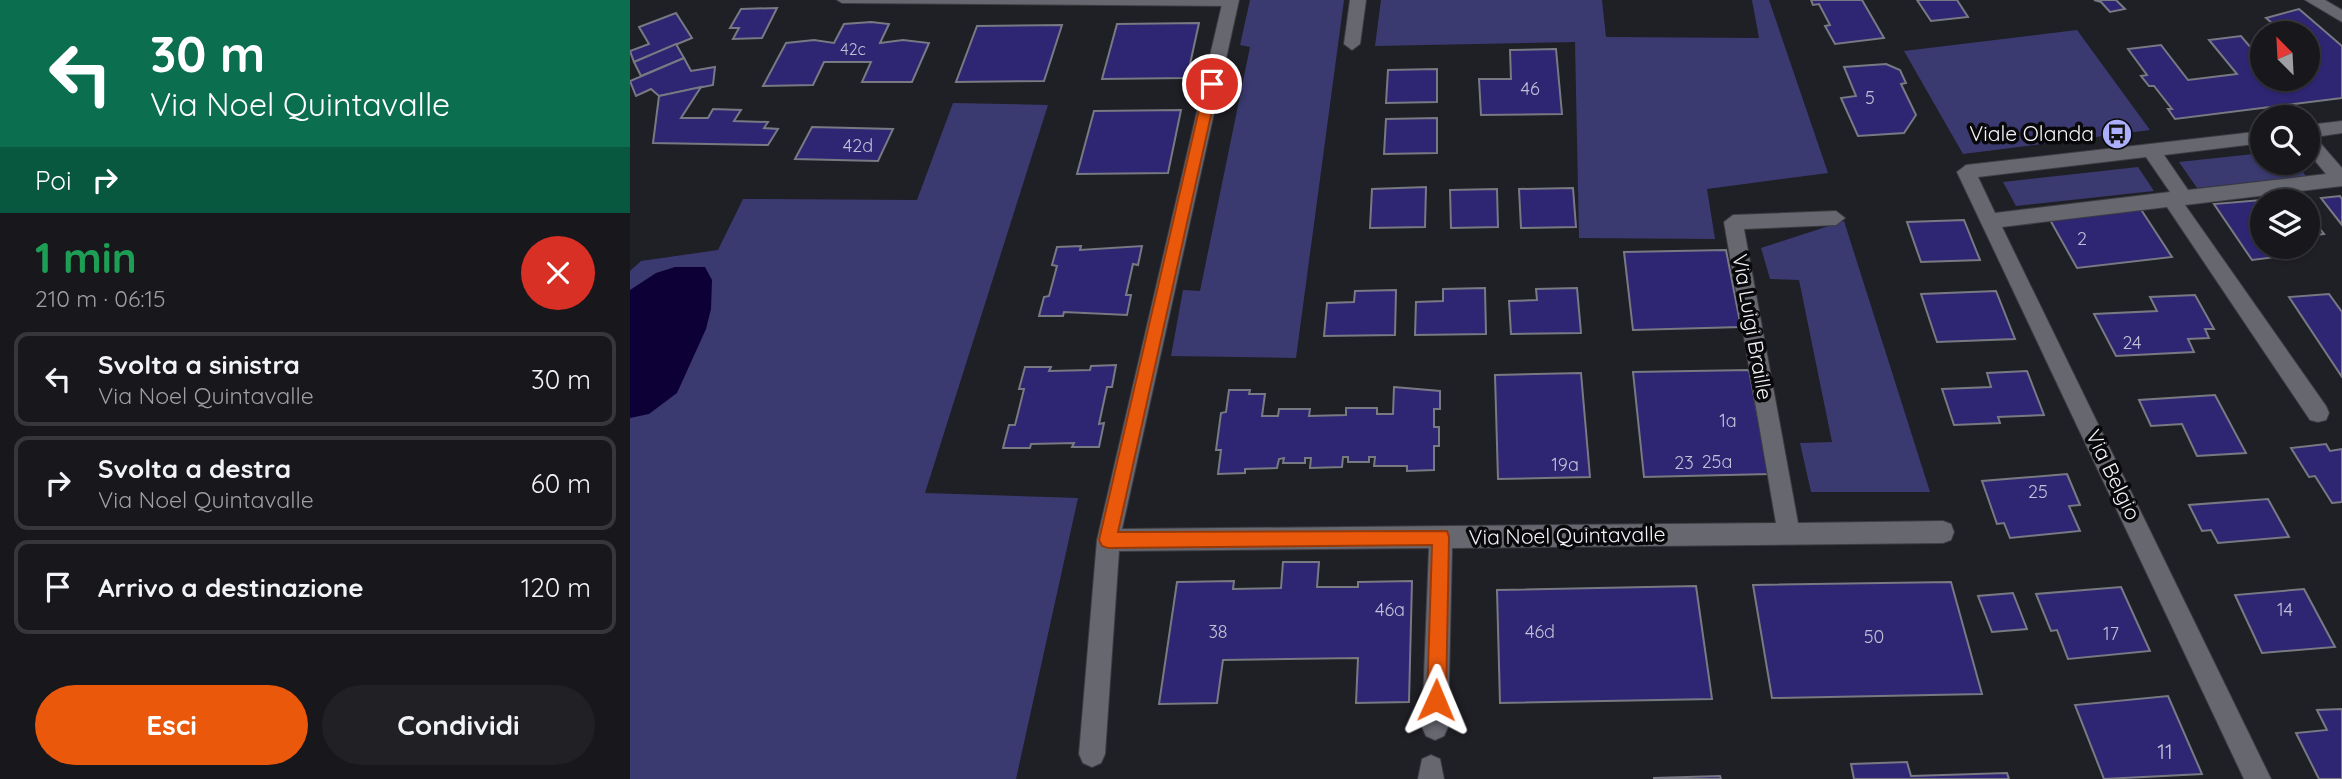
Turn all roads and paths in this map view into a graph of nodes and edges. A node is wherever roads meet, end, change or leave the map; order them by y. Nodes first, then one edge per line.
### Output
1 (842, 0) edge
2 (1358, 0) edge
3 (2313, 0) edge
4 (909, 1) edge
5 (1231, 2) edge
6 (2342, 17) edge
7 (1352, 44) dead end
8 (2342, 127) edge
9 (2320, 130) edge
10 (2250, 139) edge
11 (2151, 150) junction
12 (2320, 154) edge
13 (2342, 179) edge
14 (2177, 199) junction
15 (1836, 218) dead end
16 (1990, 221) junction
17 (2318, 413) dead end
18 (1943, 532) dead end
19 (1789, 534) junction
20 (1441, 537) junction
21 (1108, 540) junction
22 (1436, 727) dead end
23 (1092, 754) dead end
24 (2258, 779) edge

1 - 4 lane
2 - 7 street
3 - 6 street
4 - 5 lane
5 - 21 street
8 - 9 street
10 - 11 street
11 - 14 street
11 - 16 street, Via Belgio
12 - 13 street
13 - 14 street
14 - 16 street
14 - 17 street
15 - 19 street, Via Luigi Braille
16 - 24 street, Via Belgio
18 - 19 street, Via Noel Quintavalle
19 - 20 street, Via Noel Quintavalle
20 - 21 street, Via Noel Quintavalle
20 - 22 street
21 - 23 street

